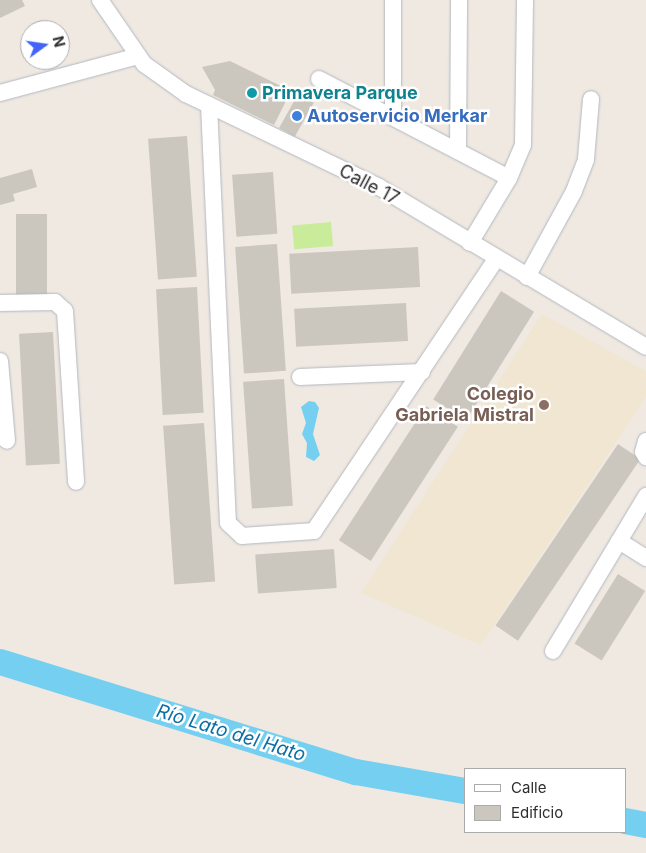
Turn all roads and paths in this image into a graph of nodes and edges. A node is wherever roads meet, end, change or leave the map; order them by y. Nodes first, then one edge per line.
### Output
1 (393, 0) edge
2 (459, 0) edge
3 (525, 0) edge
4 (103, 6) edge
5 (138, 56) junction
6 (319, 79) dead end
7 (0, 93) edge
8 (592, 99) dead end
9 (209, 105) junction
10 (393, 117) junction
11 (458, 151) junction
12 (509, 178) junction
13 (470, 243) junction
14 (496, 259) junction
15 (527, 277) junction
16 (0, 303) edge
17 (646, 346) edge
18 (0, 361) edge
19 (422, 372) junction
20 (300, 377) dead end
21 (7, 441) dead end
22 (646, 441) edge
23 (646, 457) edge
24 (76, 482) dead end
25 (646, 496) edge
26 (619, 541) junction
27 (646, 558) edge
28 (553, 651) dead end

1 - 10 street
2 - 11 street
3 - 12 street
4 - 5 street, Calle 17
5 - 7 street
5 - 9 street, Calle 17
6 - 10 street
8 - 15 street
9 - 13 street, Calle 17
9 - 19 street
10 - 11 street
11 - 12 street
12 - 13 street
13 - 14 street, Calle 17
14 - 15 street, Calle 17
14 - 19 street
15 - 17 street, Calle 17
16 - 24 street
18 - 21 street
19 - 20 street
22 - 23 street
25 - 26 street
26 - 27 street
26 - 28 street

